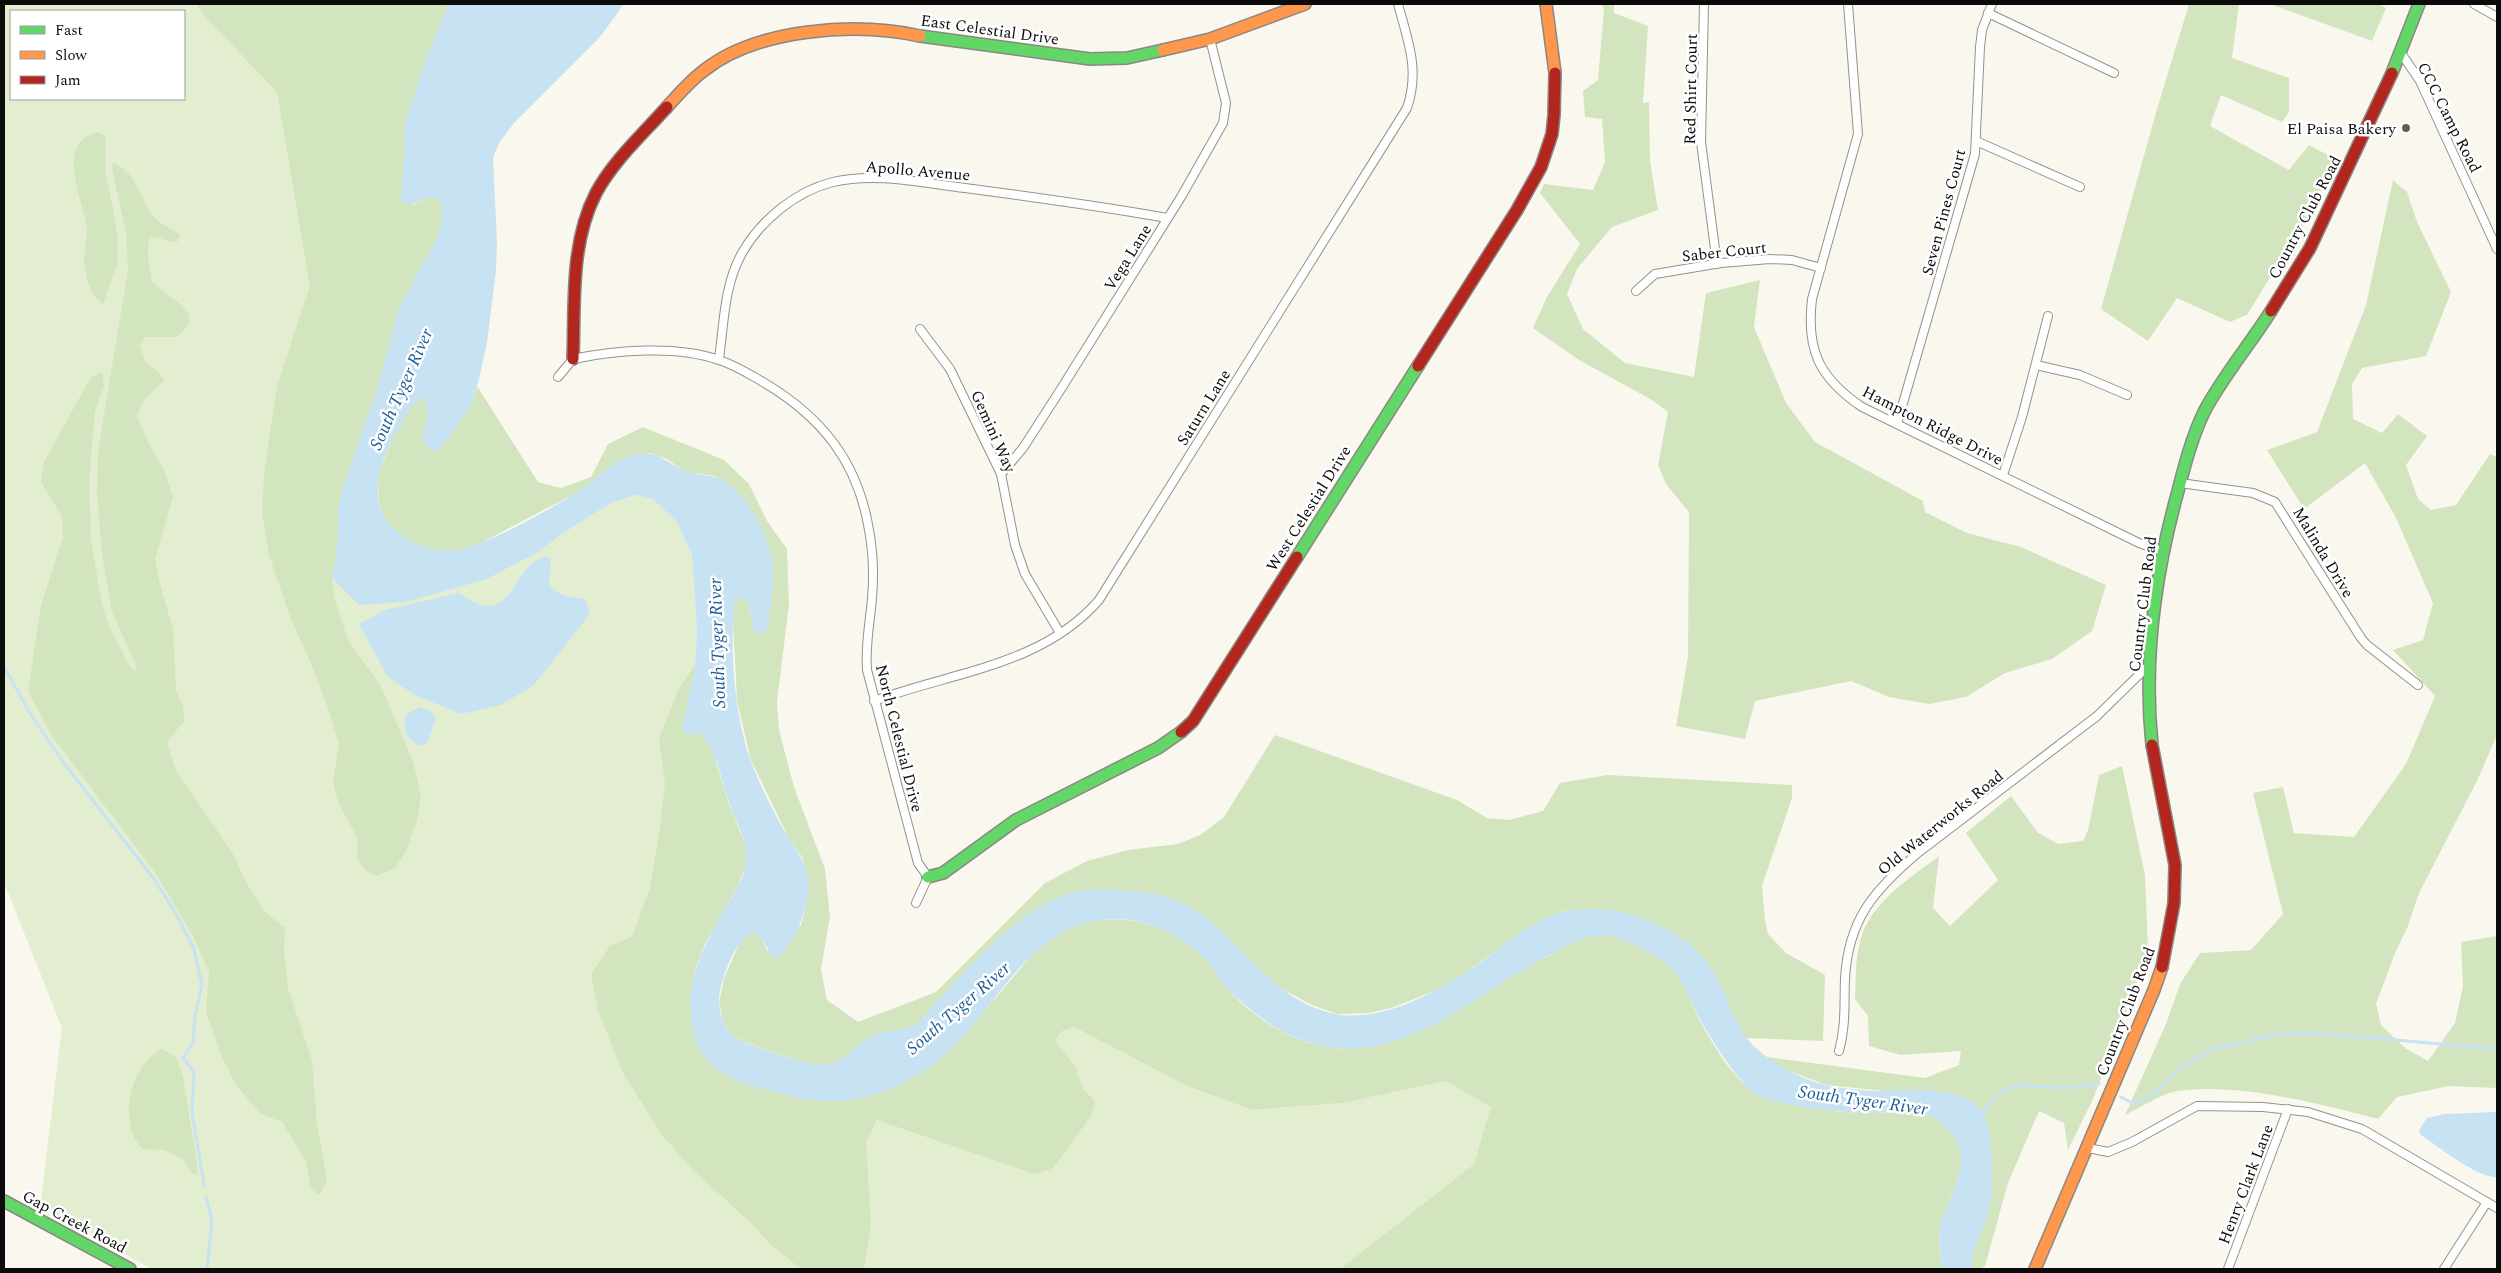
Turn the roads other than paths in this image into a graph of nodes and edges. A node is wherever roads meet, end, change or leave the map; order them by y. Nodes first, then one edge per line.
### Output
1 (1305, 4) edge
2 (1398, 4) edge
3 (1546, 4) edge
4 (1704, 4) edge
5 (1848, 4) edge
6 (1992, 4) edge
7 (2419, 4) edge
8 (2474, 4) edge
9 (1988, 13) junction
10 (2497, 17) edge
11 (1210, 39) junction
12 (2401, 53) junction
13 (2114, 73) dead end
14 (1976, 141) junction
15 (2080, 188) dead end
16 (1167, 218) junction
17 (2497, 249) edge
18 (1717, 264) junction
19 (1821, 268) junction
20 (1636, 291) dead end
21 (2048, 316) dead end
22 (920, 329) dead end
23 (573, 359) junction
24 (719, 359) junction
25 (2036, 365) junction
26 (558, 377) dead end
27 (2127, 395) dead end
28 (1897, 424) junction
29 (1001, 474) junction
30 (2003, 475) junction
31 (2180, 483) junction
32 (2162, 551) junction
33 (1060, 634) junction
34 (2148, 666) junction
35 (2418, 685) dead end
36 (874, 702) junction
37 (928, 877) junction
38 (916, 903) dead end
39 (1839, 1050) dead end
40 (2288, 1109) junction
41 (2088, 1148) junction
42 (4, 1201) edge
43 (2487, 1202) junction
44 (2497, 1208) edge
45 (130, 1269) edge
46 (2034, 1269) edge
47 (2228, 1269) edge
48 (2444, 1269) edge

1 - 11 street, East Celestial Drive
2 - 33 street, Saturn Lane
3 - 37 street, West Celestial Drive
4 - 18 street, Red Shirt Court
5 - 19 street, Hampton Ridge Drive
6 - 9 street, Seven Pines Court
7 - 12 street, Country Club Road
8 - 10 street
9 - 13 street
9 - 14 street, Seven Pines Court
11 - 16 street, Vega Lane
11 - 23 street, East Celestial Drive
12 - 17 street, CCC Camp Road
12 - 31 street, Country Club Road
14 - 15 street
14 - 28 street, Seven Pines Court
16 - 24 street, Apollo Avenue
16 - 29 street, Vega Lane
18 - 19 street, Saber Court
18 - 20 street, Saber Court
19 - 28 street, Hampton Ridge Drive
21 - 25 street
22 - 29 street, Gemini Way
23 - 24 street, North Celestial Drive
23 - 26 street
24 - 36 street, North Celestial Drive
25 - 27 street
25 - 30 street
28 - 30 street, Hampton Ridge Drive
29 - 33 street, Gemini Way
30 - 32 street, Hampton Ridge Drive
31 - 32 street, Country Club Road
31 - 35 street, Malinda Drive
32 - 34 street, Country Club Road
33 - 36 street, Saturn Lane
34 - 39 street, Old Waterworks Road
34 - 41 street, Country Club Road
36 - 37 street, North Celestial Drive
37 - 38 street
40 - 41 street
40 - 43 street
40 - 47 street, Henry Clark Lane
41 - 46 street, Country Club Road
42 - 45 street, Gap Creek Road
43 - 44 street
43 - 48 street

